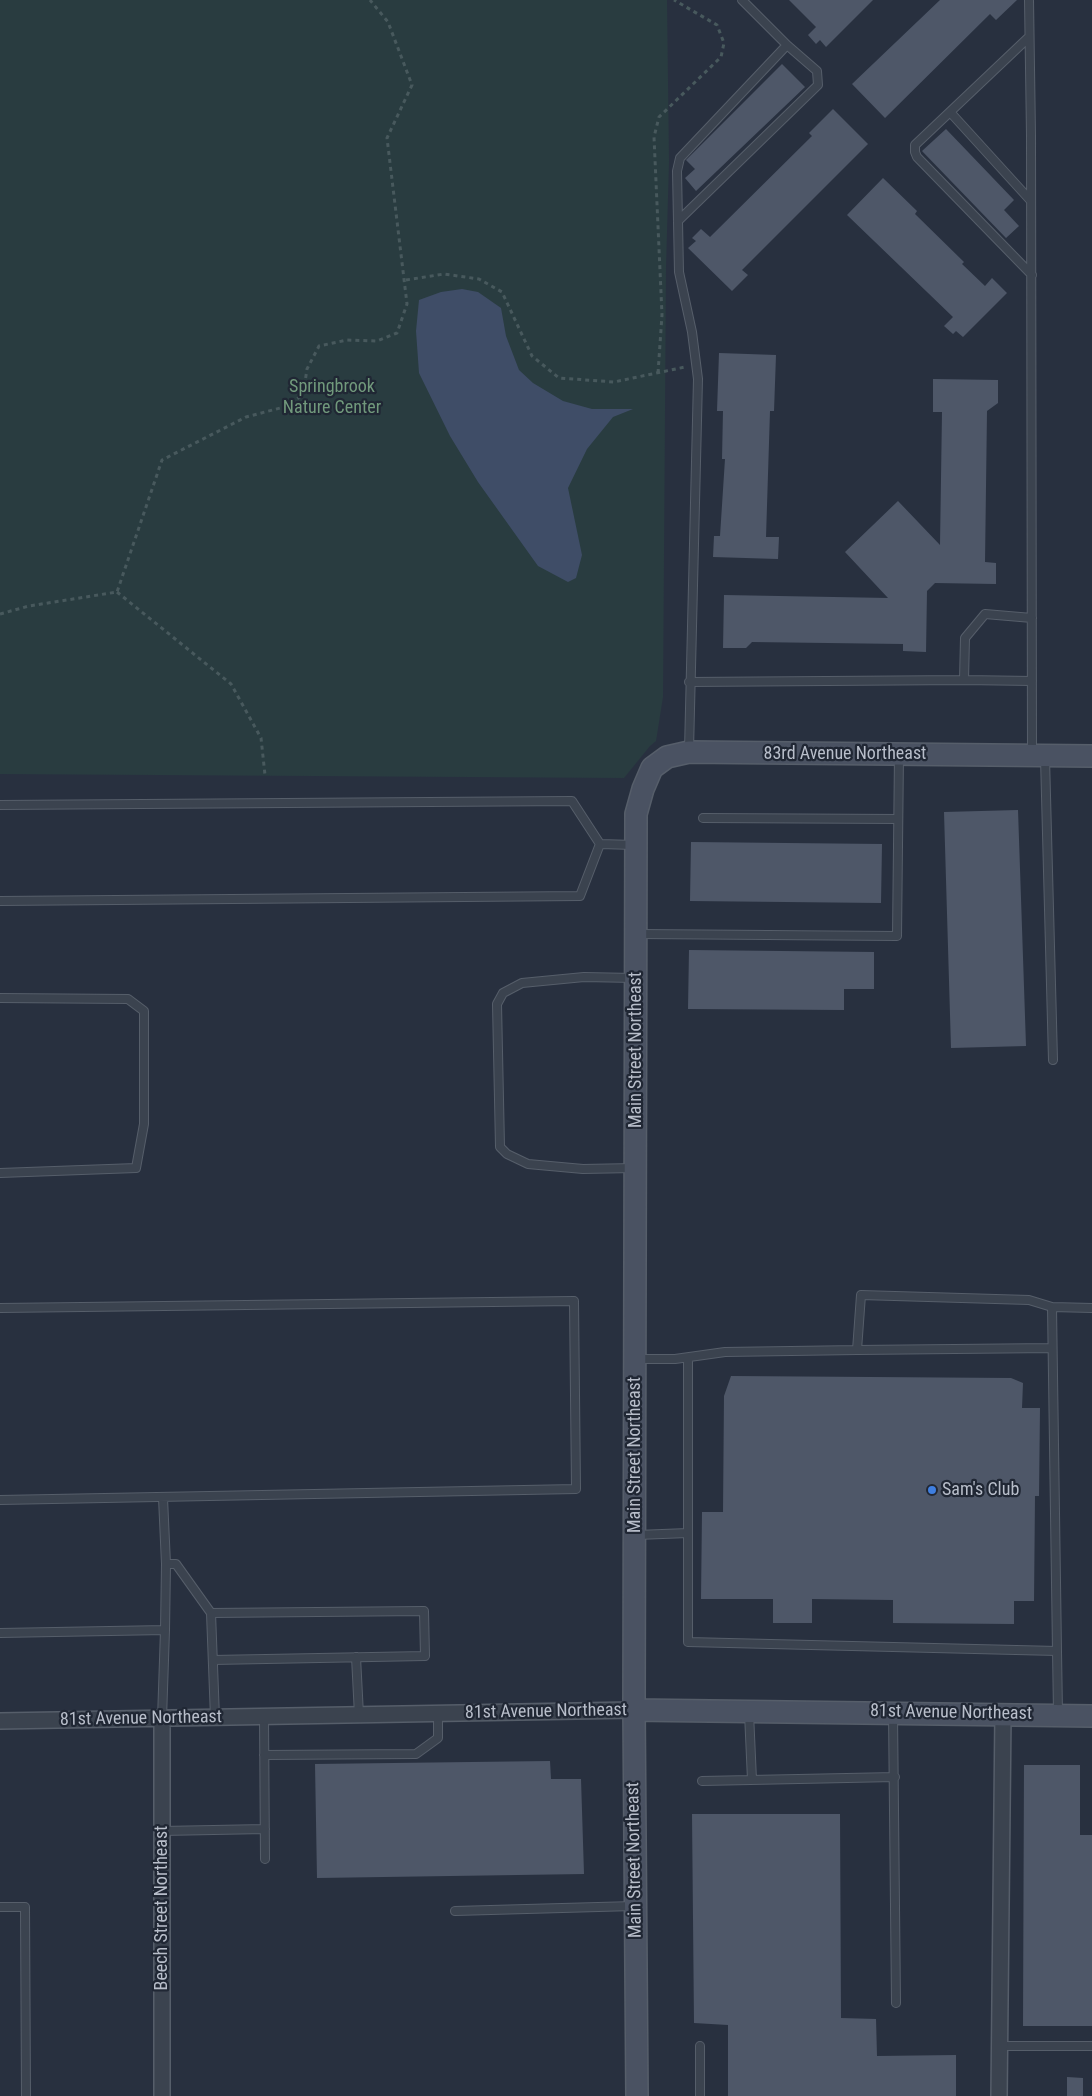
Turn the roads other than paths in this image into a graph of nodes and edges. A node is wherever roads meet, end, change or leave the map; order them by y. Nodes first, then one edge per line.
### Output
1 (742, 0) edge
2 (1029, 0) edge
3 (1030, 37) junction
4 (787, 45) junction
5 (950, 112) junction
6 (1031, 201) junction
7 (678, 221) junction
8 (1032, 275) junction
9 (1032, 618) junction
10 (964, 680) junction
11 (1032, 681) junction
12 (689, 682) junction
13 (689, 752) junction
14 (898, 755) junction
15 (1038, 756) junction
16 (1092, 756) edge
17 (0, 805) edge
18 (636, 814) joint
19 (704, 818) dead end
20 (898, 819) junction
21 (600, 844) junction
22 (636, 845) junction
23 (0, 901) edge
24 (636, 934) junction
25 (636, 978) junction
26 (0, 998) edge
27 (1053, 1060) dead end
28 (636, 1168) junction
29 (0, 1173) edge
30 (1052, 1307) junction
31 (0, 1308) edge
32 (1092, 1308) edge
33 (1052, 1348) junction
34 (857, 1350) junction
35 (688, 1358) junction
36 (636, 1359) junction
37 (163, 1498) junction
38 (0, 1500) edge
39 (688, 1533) junction
40 (635, 1535) junction
41 (166, 1564) junction
42 (211, 1613) junction
43 (165, 1630) junction
44 (0, 1633) edge
45 (1057, 1651) junction
46 (356, 1657) junction
47 (213, 1660) junction
48 (634, 1710) junction
49 (749, 1711) junction
50 (893, 1712) junction
51 (438, 1713) junction
52 (1003, 1714) junction
53 (359, 1715) junction
54 (1058, 1715) junction
55 (264, 1716) junction
56 (1092, 1716) edge
57 (215, 1718) junction
58 (162, 1719) junction
59 (0, 1721) edge
60 (264, 1756) junction
61 (895, 1777) junction
62 (752, 1780) junction
63 (702, 1781) dead end
64 (265, 1830) junction
65 (162, 1831) junction
66 (265, 1860) dead end
67 (636, 1906) junction
68 (0, 1907) edge
69 (455, 1911) dead end
70 (896, 2003) dead end
71 (700, 2046) dead end
72 (1000, 2046) junction
73 (1092, 2046) edge
74 (26, 2096) edge
75 (162, 2096) edge
76 (637, 2096) edge
77 (700, 2096) edge
78 (1000, 2096) edge

1 - 4 lane
2 - 3 lane
3 - 5 lane
3 - 6 lane
4 - 7 lane
4 - 7 lane
5 - 6 lane
5 - 8 lane
6 - 8 lane
7 - 12 lane
8 - 9 lane
9 - 10 lane
9 - 11 lane
10 - 11 lane
10 - 12 lane
11 - 15 lane
12 - 13 lane
13 - 14 street, 83rd Avenue Northeast
13 - 18 street, 83rd Avenue Northeast
14 - 15 street, 83rd Avenue Northeast
14 - 20 lane
15 - 16 street, 83rd Avenue Northeast
15 - 27 lane
17 - 21 lane
18 - 22 street, Main Street Northeast
19 - 20 lane
20 - 24 lane
21 - 22 lane
21 - 23 lane
22 - 24 street, Main Street Northeast
24 - 25 street, Main Street Northeast
25 - 28 street, Main Street Northeast
25 - 28 lane
26 - 29 lane
28 - 36 street, Main Street Northeast
30 - 32 lane
30 - 33 lane
30 - 34 lane
31 - 37 lane
33 - 34 lane
33 - 45 lane
34 - 35 lane
35 - 36 lane
35 - 39 lane
36 - 40 street, Main Street Northeast
37 - 38 lane
37 - 41 lane
39 - 40 lane
39 - 45 lane
40 - 48 street, Main Street Northeast
41 - 42 lane
41 - 43 lane
42 - 46 lane
42 - 47 lane
43 - 44 lane
43 - 58 lane
45 - 54 lane
46 - 47 lane
46 - 53 lane
47 - 57 lane
48 - 49 street, 81st Avenue Northeast
48 - 51 street, 81st Avenue Northeast
48 - 67 street, Main Street Northeast
49 - 50 street, 81st Avenue Northeast
49 - 62 lane
50 - 52 street, 81st Avenue Northeast
50 - 61 lane
51 - 53 street, 81st Avenue Northeast
51 - 60 lane
52 - 54 street, 81st Avenue Northeast
52 - 72 street
53 - 55 street, 81st Avenue Northeast
54 - 56 street, 81st Avenue Northeast
55 - 57 street, 81st Avenue Northeast
55 - 60 lane
57 - 58 street, 81st Avenue Northeast
58 - 59 street, 81st Avenue Northeast
58 - 65 street, Beech Street Northeast
60 - 64 lane
61 - 62 lane
61 - 70 lane
62 - 63 lane
64 - 65 lane
64 - 66 lane
65 - 75 street, Beech Street Northeast
67 - 69 lane
67 - 76 street, Main Street Northeast
68 - 74 lane
71 - 77 lane
72 - 73 lane
72 - 78 street

